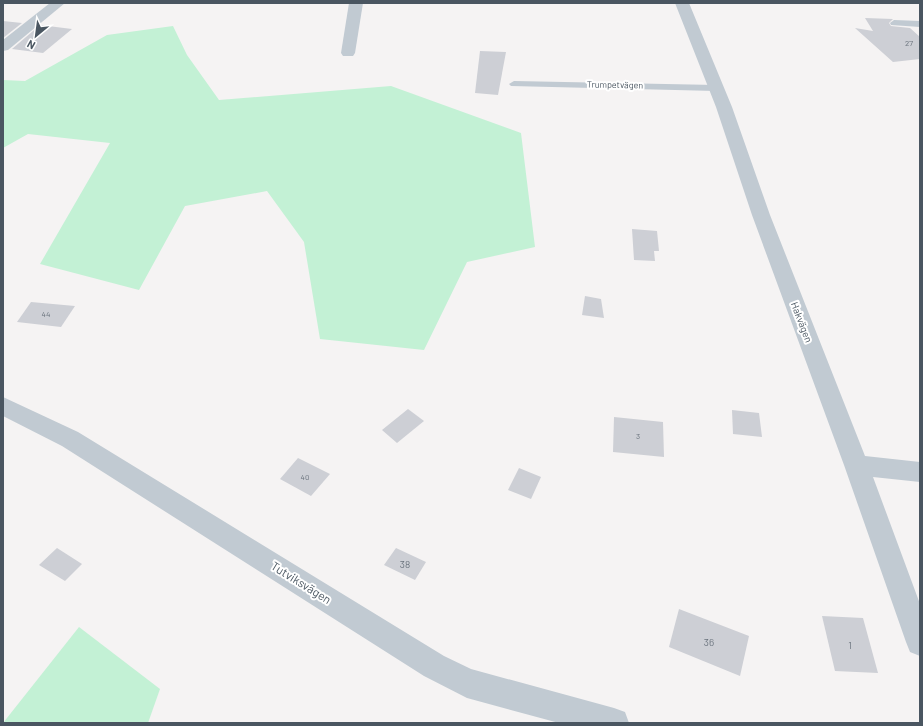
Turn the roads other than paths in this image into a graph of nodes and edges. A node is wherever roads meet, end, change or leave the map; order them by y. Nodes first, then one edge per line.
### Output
1 (58, 3) edge
2 (356, 3) edge
3 (682, 3) edge
4 (894, 23) dead end
5 (920, 24) edge
6 (3, 47) edge
7 (348, 53) dead end
8 (514, 84) dead end
9 (716, 88) junction
10 (3, 406) edge
11 (856, 465) junction
12 (920, 472) edge
13 (920, 642) edge
14 (614, 723) edge

1 - 6 street
2 - 7 street
3 - 9 street, Hakvägen
4 - 5 lane
8 - 9 lane, Trumpetvägen
9 - 11 street, Hakvägen
10 - 14 street, Tutviksvägen
11 - 12 street
11 - 13 street, Hakvägen

